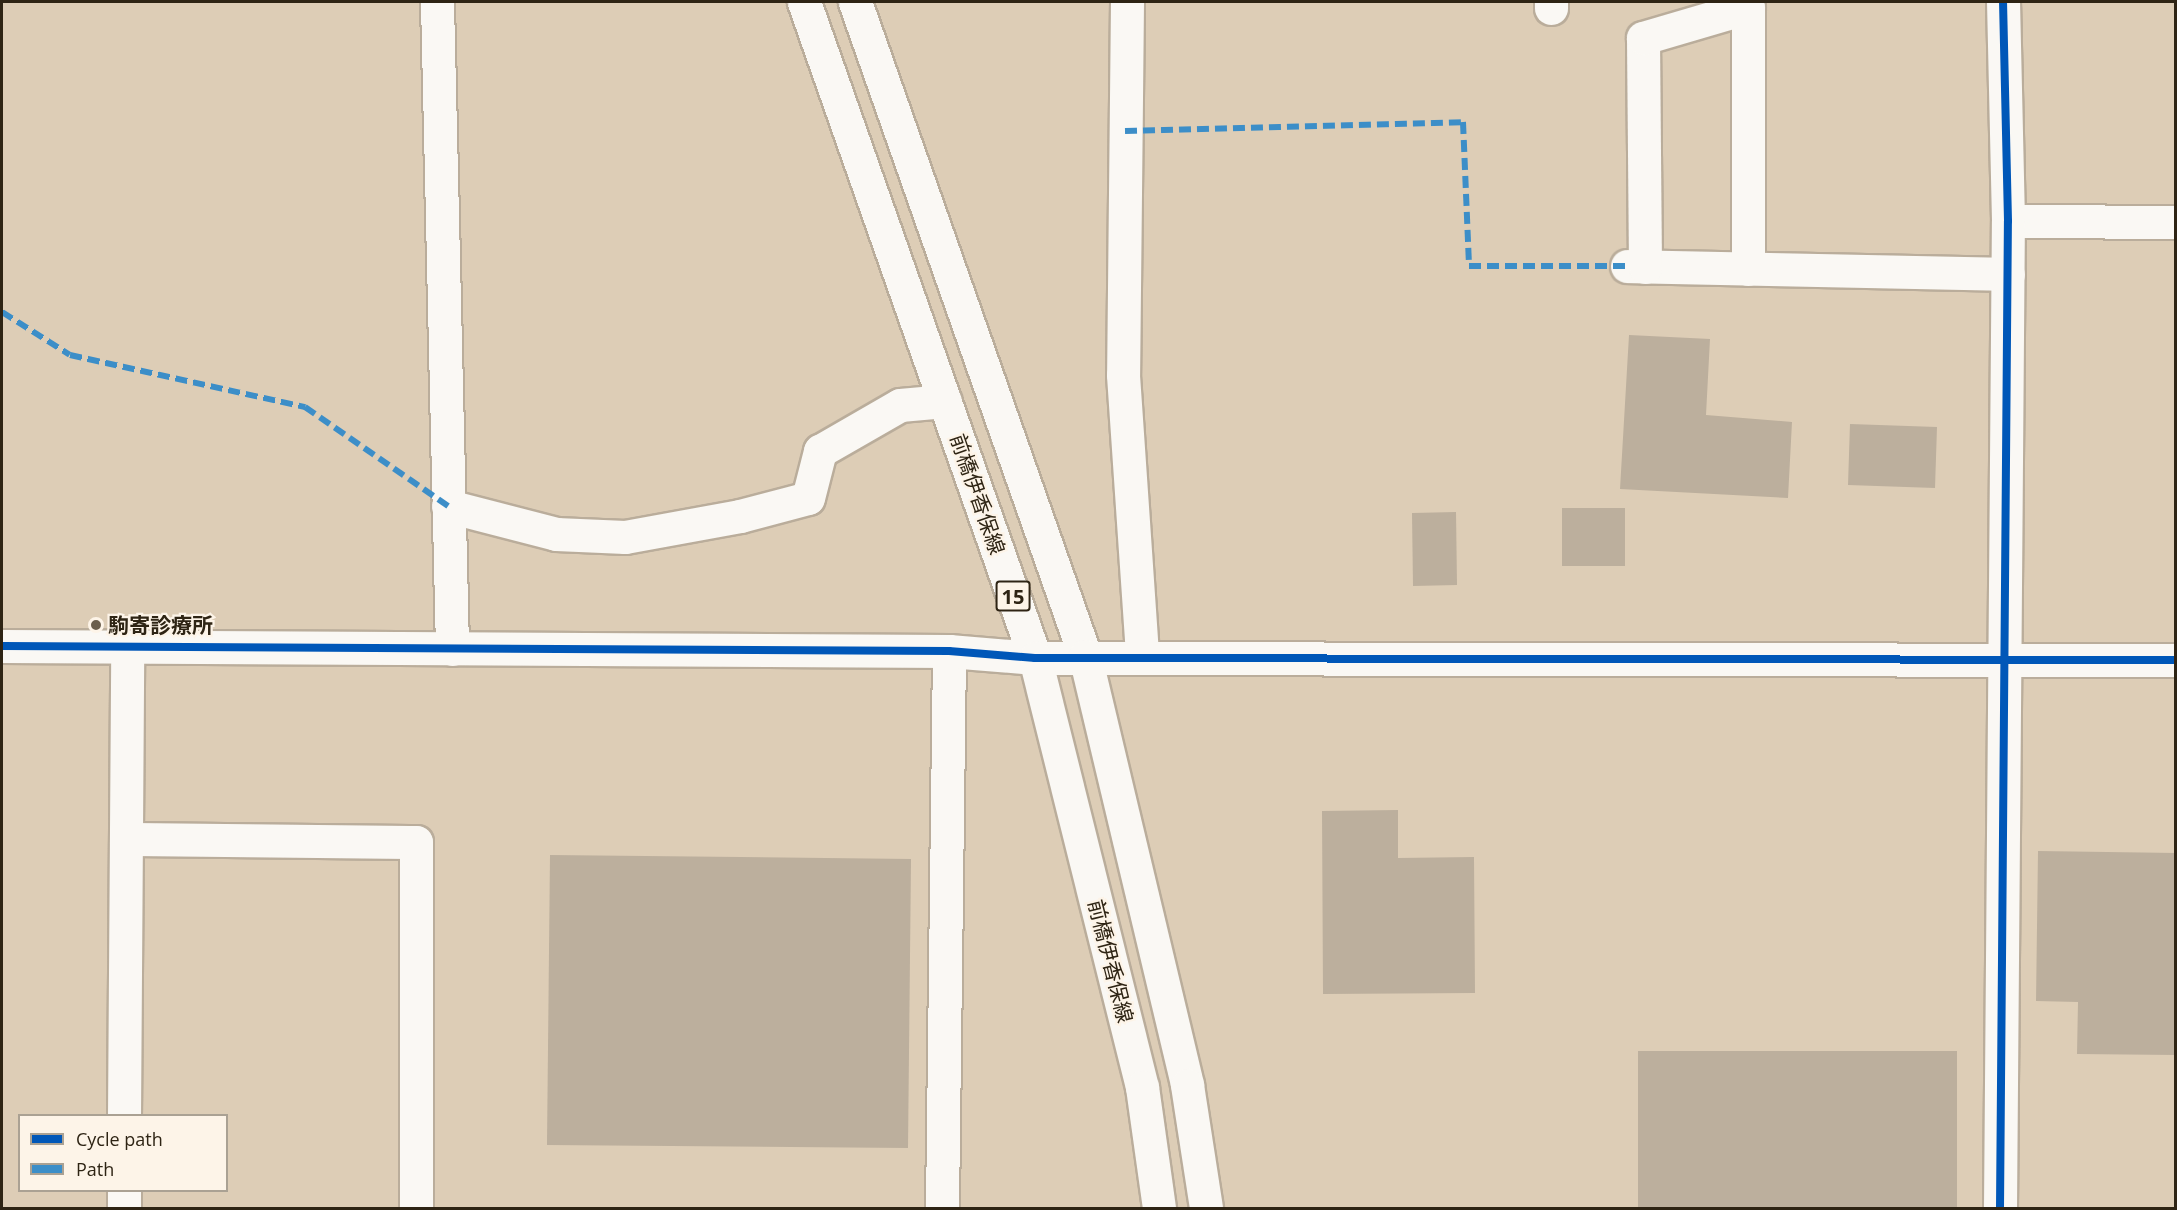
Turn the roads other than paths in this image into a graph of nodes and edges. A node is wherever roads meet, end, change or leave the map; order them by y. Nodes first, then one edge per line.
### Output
1 (437, 2) edge
2 (804, 2) edge
3 (855, 2) edge
4 (1127, 2) edge
5 (2003, 2) edge
6 (2008, 221) junction
7 (2175, 222) edge
8 (1748, 269) junction
9 (2008, 274) junction
10 (945, 401) junction
11 (448, 506) junction
12 (2, 646) edge
13 (127, 647) junction
14 (453, 649) junction
15 (949, 651) junction
16 (1142, 655) junction
17 (1085, 656) junction
18 (1035, 658) junction
19 (2001, 660) junction
20 (2175, 660) edge
21 (126, 838) junction
22 (124, 1114) edge
23 (124, 1192) edge
24 (124, 1209) edge
25 (416, 1209) edge
26 (942, 1209) edge
27 (1160, 1209) edge
28 (1206, 1209) edge
29 (2000, 1209) edge

1 - 11 street
2 - 10 street, 前橋伊香保線 / 15
3 - 17 street, 15
4 - 16 street
5 - 6 street
6 - 7 street
6 - 9 street
8 - 8 street
8 - 9 street
9 - 19 street
10 - 11 street
10 - 18 street, 前橋伊香保線 / 15
11 - 14 street
12 - 13 street
13 - 14 street
13 - 21 street
14 - 15 street
15 - 18 street
15 - 26 street
16 - 17 street
16 - 19 street
17 - 18 street
17 - 28 street, 15
18 - 27 street, 前橋伊香保線 / 15
19 - 20 street
19 - 29 street
21 - 22 street
21 - 25 street
23 - 24 street

